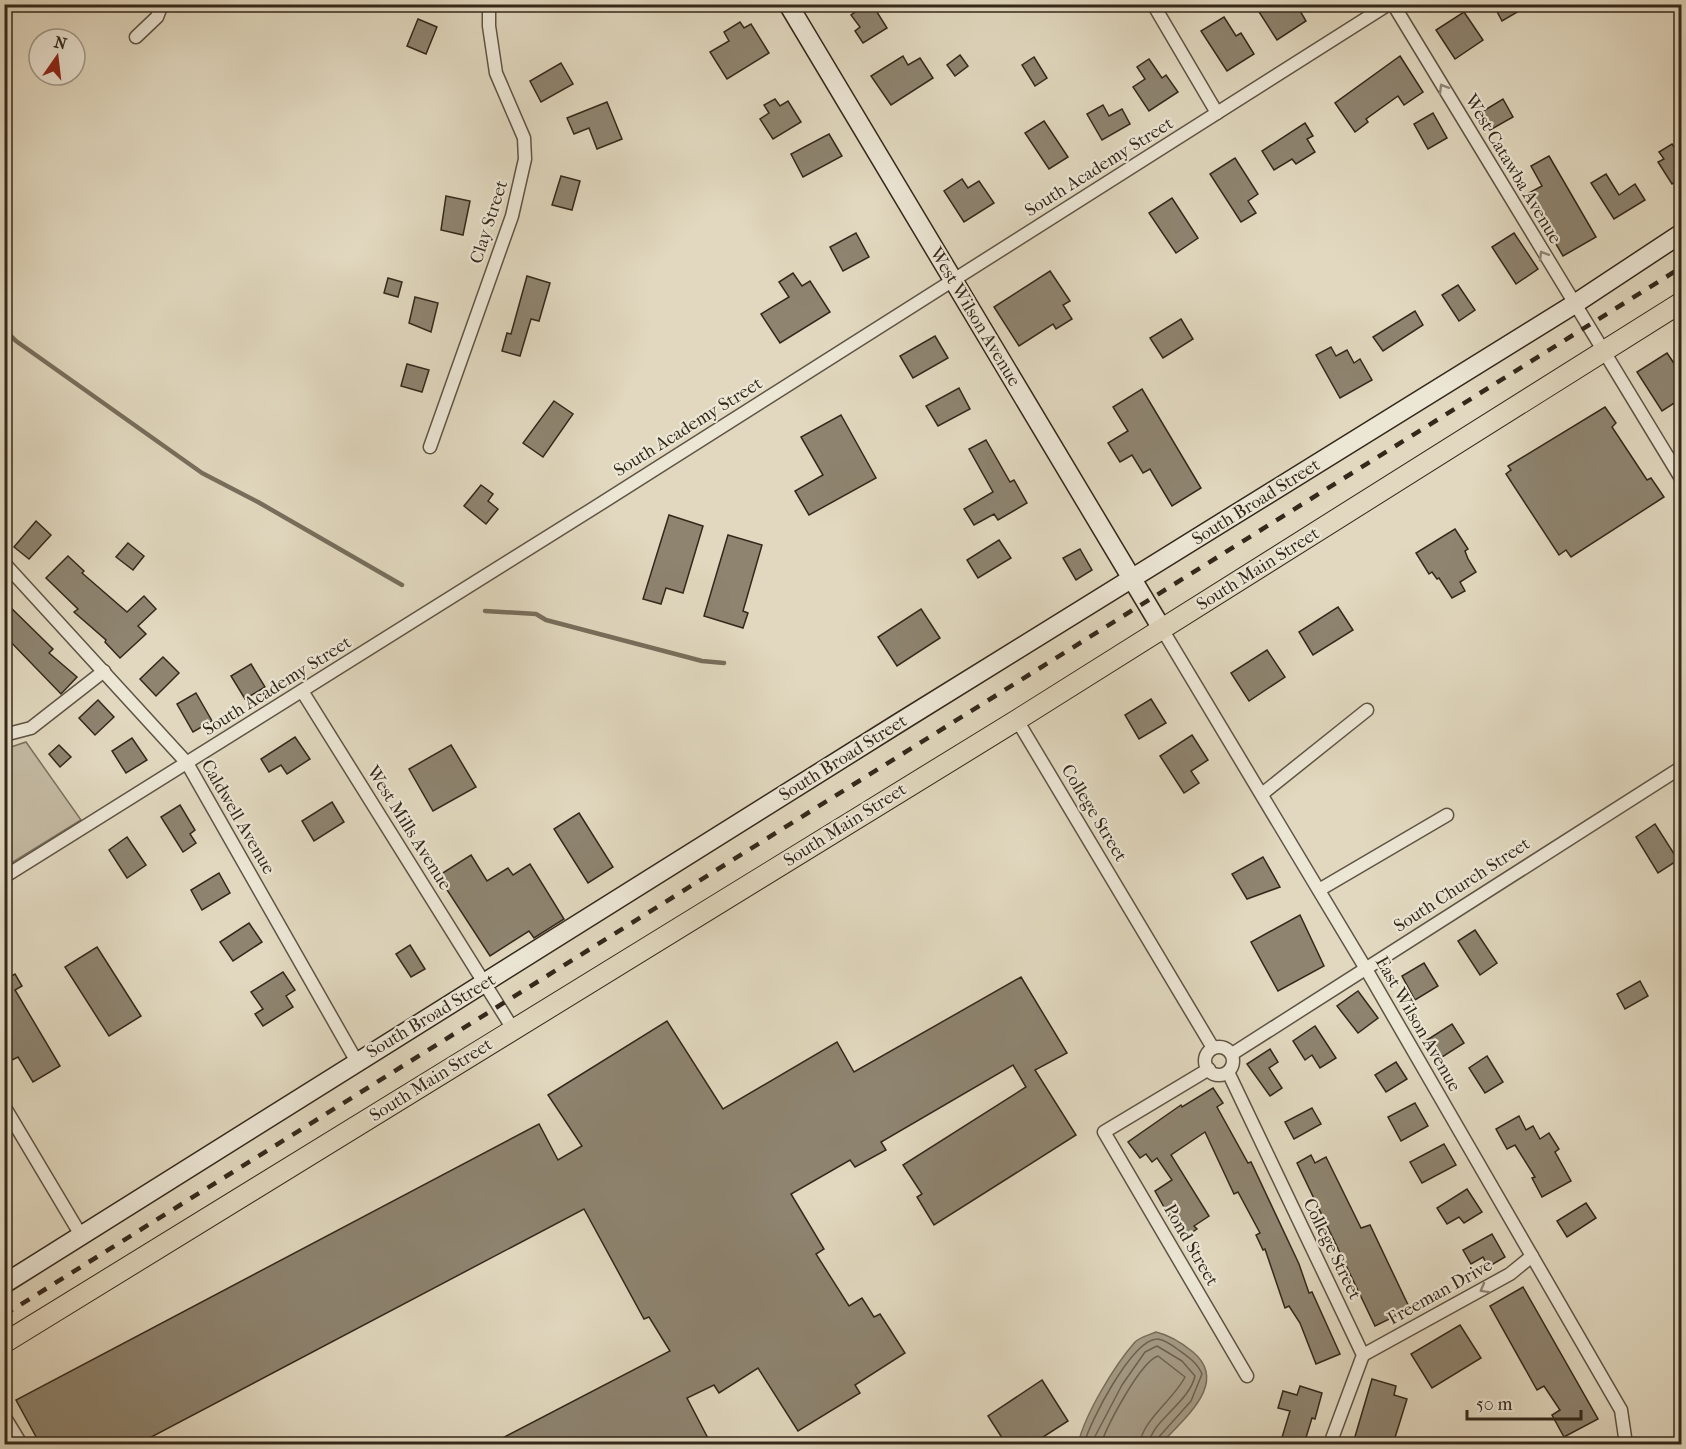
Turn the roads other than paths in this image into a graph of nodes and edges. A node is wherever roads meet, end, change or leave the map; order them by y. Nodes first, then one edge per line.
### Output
1 (162, 4) edge
2 (489, 4) edge
3 (788, 4) edge
4 (1154, 4) edge
5 (1391, 4) edge
6 (136, 38) dead end
7 (1217, 113) junction
8 (1682, 234) edge
9 (953, 281) junction
10 (1682, 302) edge
11 (1573, 305) junction
12 (1602, 352) junction
13 (430, 447) dead end
14 (1682, 480) edge
15 (4, 563) edge
16 (1132, 579) junction
17 (1162, 629) junction
18 (104, 670) junction
19 (302, 691) junction
20 (1367, 710) dead end
21 (1017, 720) junction
22 (4, 735) edge
23 (187, 763) junction
24 (1682, 767) edge
25 (1262, 794) junction
26 (1447, 815) dead end
27 (4, 877) edge
28 (1319, 890) junction
29 (1366, 969) junction
30 (484, 984) junction
31 (513, 1029) junction
32 (1213, 1048) junction
33 (1232, 1054) junction
34 (357, 1062) junction
35 (1209, 1069) junction
36 (1228, 1072) junction
37 (4, 1106) edge
38 (82, 1237) junction
39 (1532, 1256) junction
40 (4, 1284) edge
41 (4, 1343) edge
42 (1363, 1354) junction
43 (1247, 1376) dead end
44 (4, 1416) edge
45 (21, 1444) edge
46 (1330, 1444) edge
47 (1626, 1444) edge

1 - 6 street
2 - 13 street, Clay Street
3 - 9 street, West Wilson Avenue
4 - 7 street
5 - 7 street, South Academy Street
11 -> 5 street, West Catawba Avenue
7 - 9 street, South Academy Street
8 - 11 street, South Broad Street
9 - 16 street, West Wilson Avenue
9 - 19 street, South Academy Street
10 - 12 main road, South Main Street
11 - 12 street, West Catawba Avenue
11 - 16 street, South Broad Street
12 - 14 street, West Catawba Avenue
12 - 17 main road, South Main Street
15 - 18 street, Caldwell Avenue
16 - 17 street, West Wilson Avenue
16 - 30 street, South Broad Street
17 - 21 main road, South Main Street
17 - 25 street, East Wilson Avenue
18 - 22 street
18 - 23 street, Caldwell Avenue
19 - 23 street, South Academy Street
19 - 30 street, West Mills Avenue
20 - 25 street
21 - 31 main road, South Main Street
21 - 32 street, College Street
23 - 27 street, South Academy Street
23 - 34 street, Caldwell Avenue
24 - 29 street, South Church Street
25 - 28 street, East Wilson Avenue
26 - 28 street
28 - 29 street, East Wilson Avenue
29 - 33 street, South Church Street
29 - 39 street, East Wilson Avenue
30 - 31 street, West Mills Avenue
30 - 34 street, South Broad Street
31 - 41 main road, South Main Street
32 - 33 street
32 - 35 street
33 - 36 street
34 - 38 street, South Broad Street
35 - 36 street
35 - 43 street, Pond Street
36 - 42 street, College Street
37 - 38 street
38 - 40 street, South Broad Street
39 -> 42 street, Freeman Drive
39 - 47 street, East Wilson Avenue
42 - 46 street
44 - 45 street

